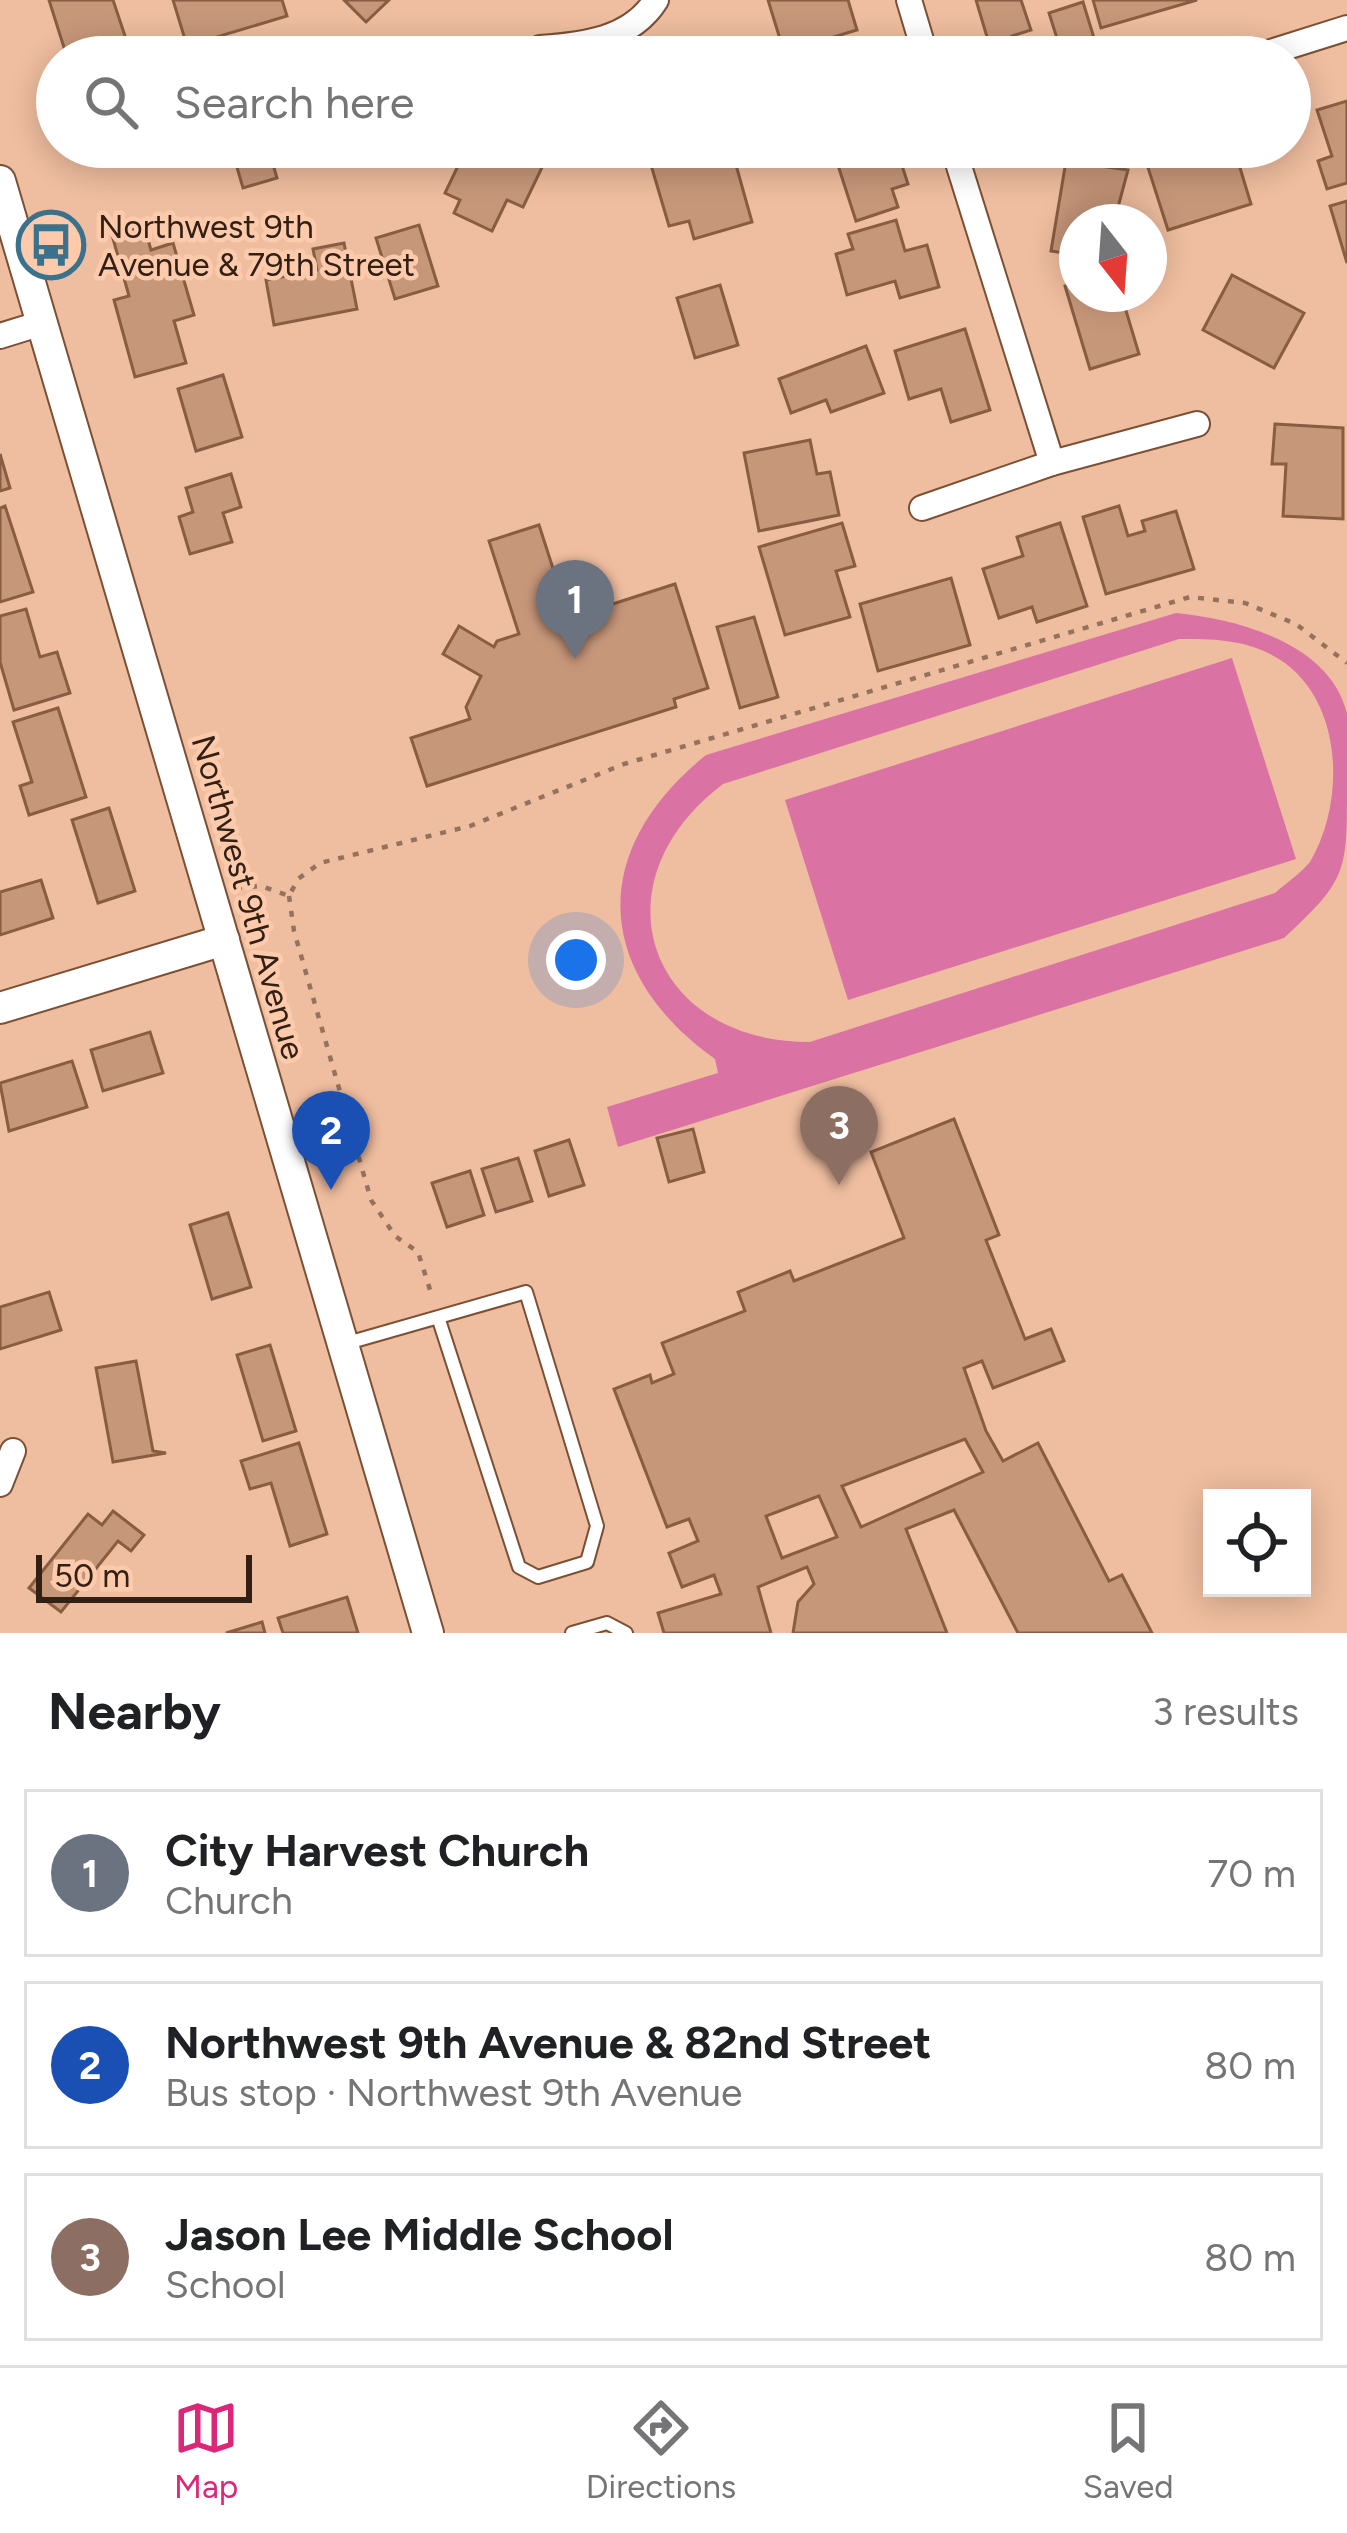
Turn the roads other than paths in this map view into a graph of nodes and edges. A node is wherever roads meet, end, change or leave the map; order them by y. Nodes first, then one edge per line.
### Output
1 (656, 0) edge
2 (909, 0) edge
3 (1347, 28) edge
4 (611, 36) edge
5 (920, 36) edge
6 (1311, 39) edge
7 (967, 168) edge
8 (0, 181) edge
9 (42, 322) junction
10 (0, 335) edge
11 (1197, 424) dead end
12 (1052, 463) junction
13 (922, 508) dead end
14 (224, 940) junction
15 (0, 1008) edge
16 (438, 1317) junction
17 (343, 1344) junction
18 (14, 1450) dead end
19 (0, 1484) edge
20 (428, 1633) edge
21 (572, 1633) edge
22 (626, 1633) edge

1 - 4 street
2 - 5 street
3 - 6 street
7 - 12 street
8 - 9 street, Northwest 9th Avenue
9 - 10 street
9 - 14 street, Northwest 9th Avenue
11 - 12 street
12 - 13 street
14 - 15 street
14 - 17 street, Northwest 9th Avenue
16 - 16 lane
16 - 17 lane
17 - 20 street, Northwest 9th Avenue
18 - 19 street
21 - 22 lane

